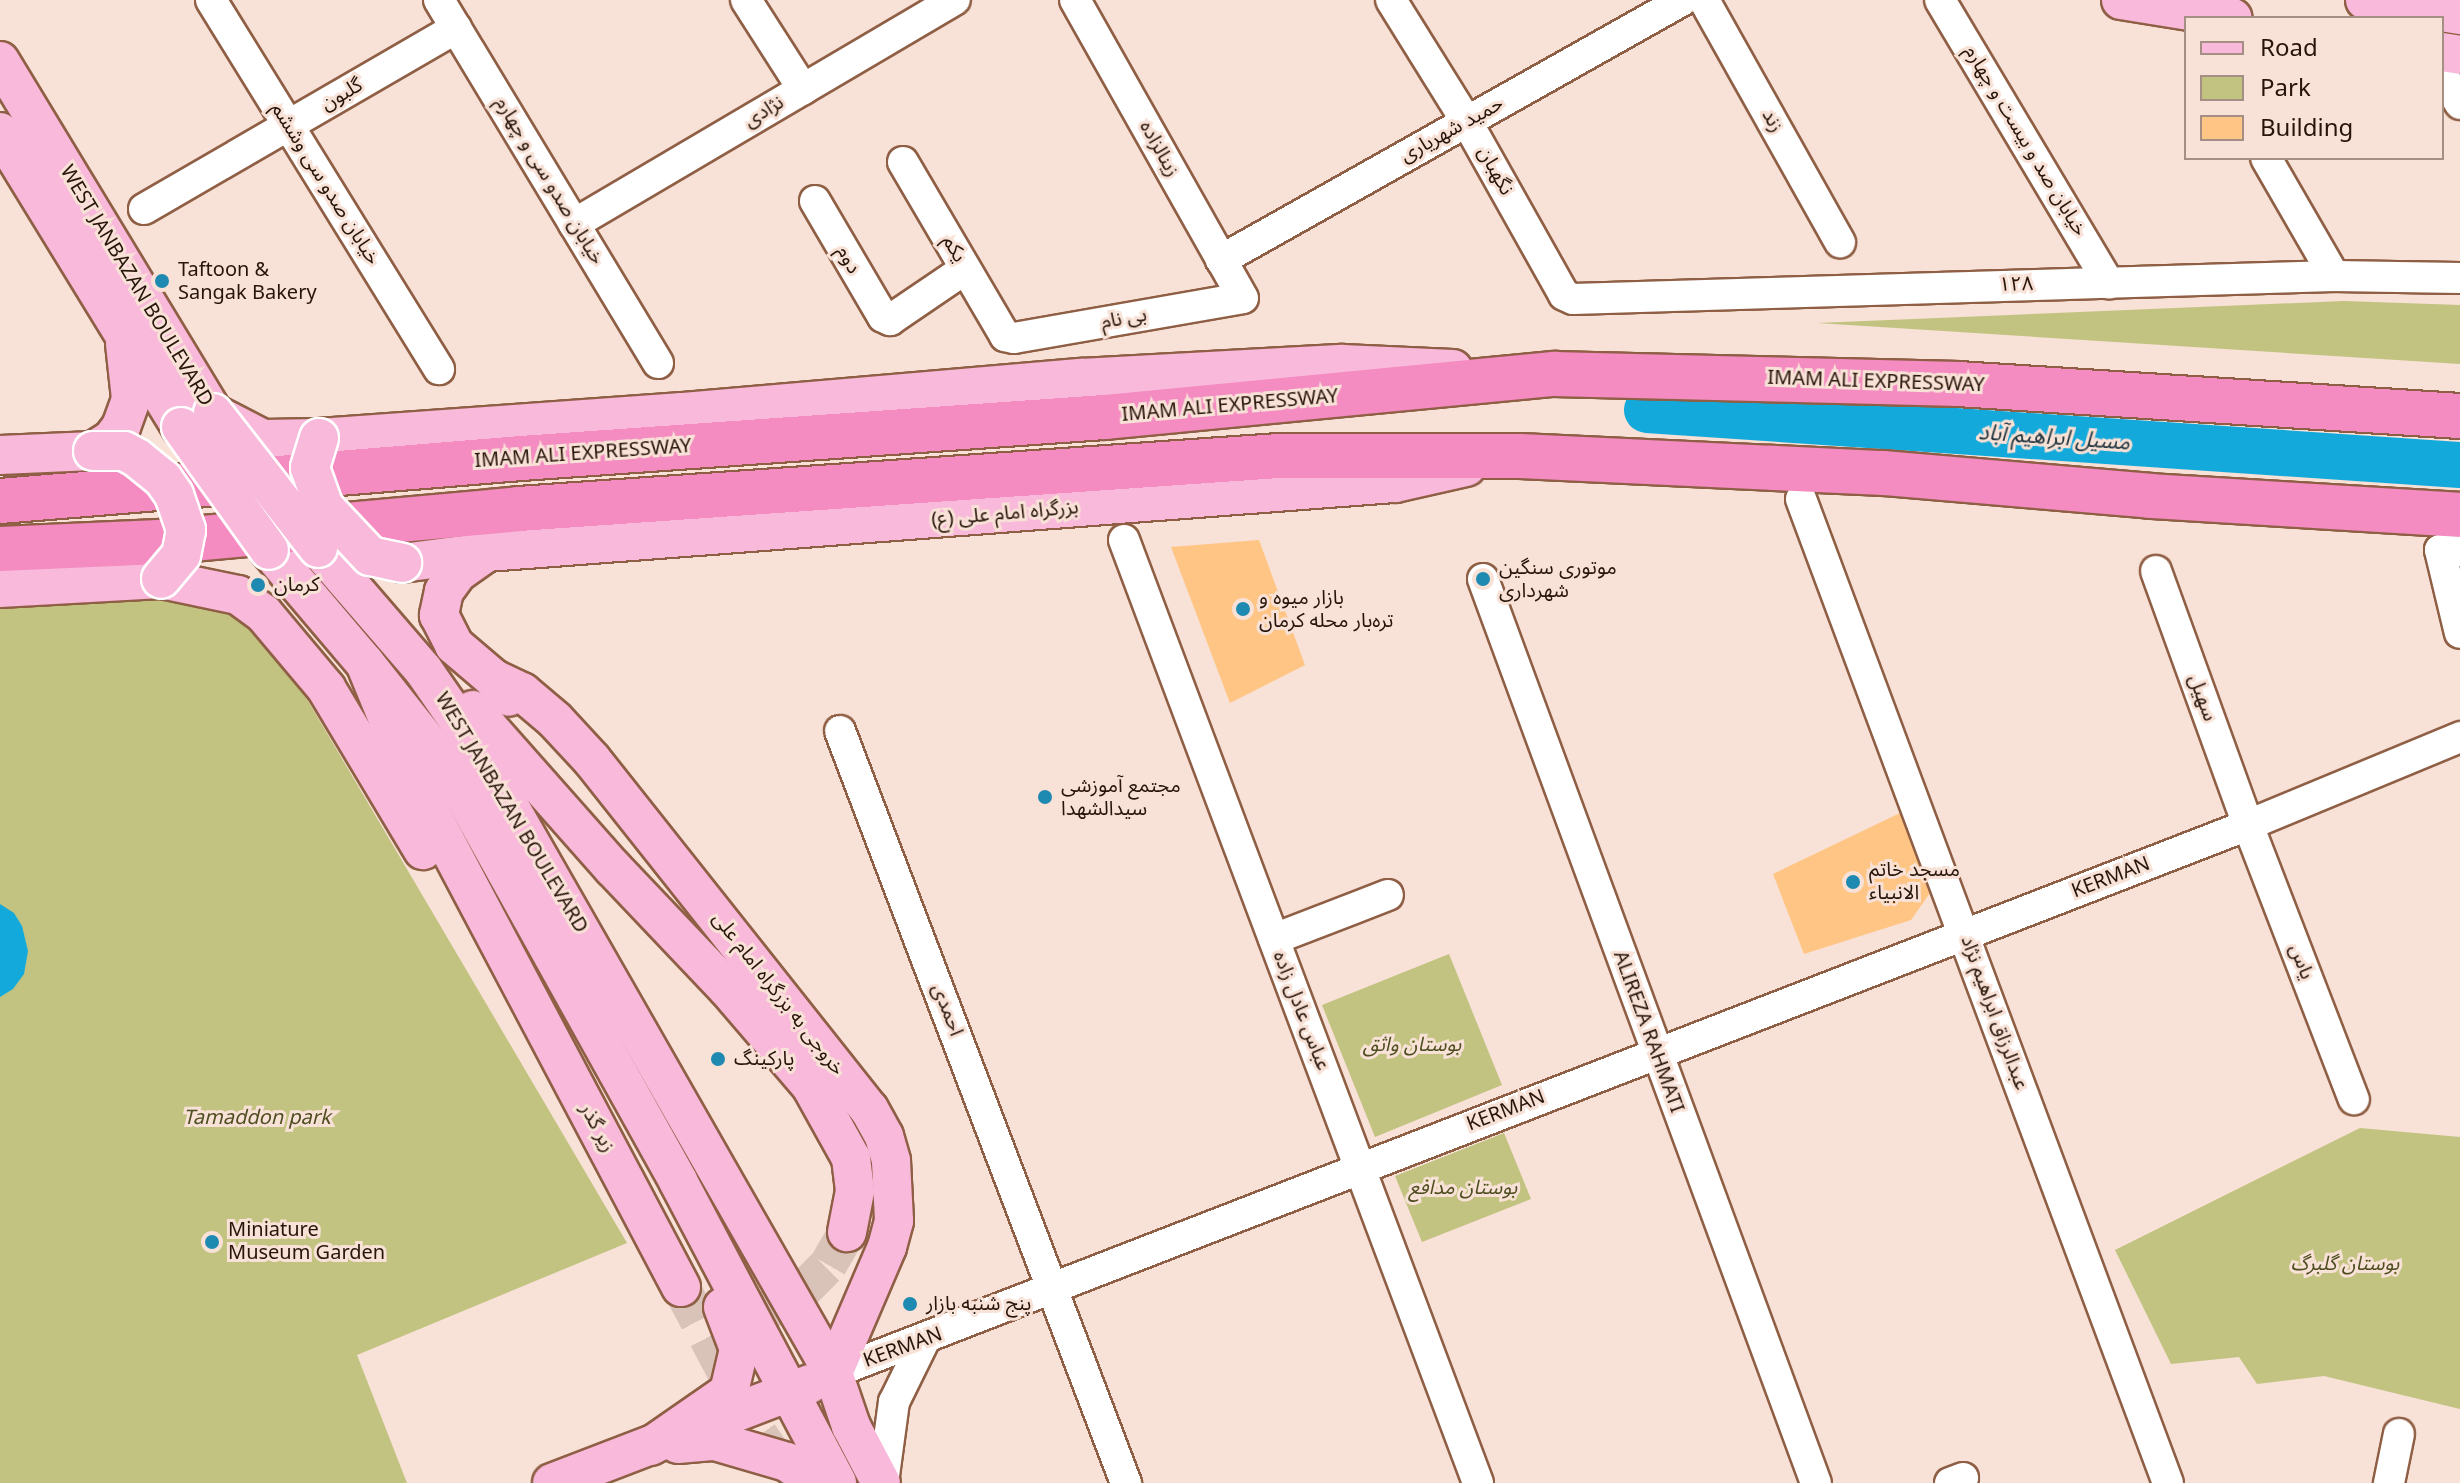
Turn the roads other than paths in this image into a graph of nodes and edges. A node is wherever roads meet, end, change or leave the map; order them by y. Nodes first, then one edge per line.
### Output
1 (211, 0) edge
2 (439, 0) edge
3 (746, 0) edge
4 (955, 0) edge
5 (1075, 0) edge
6 (1391, 0) edge
7 (1683, 0) edge
8 (1704, 0) edge
9 (1940, 0) edge
10 (2121, 0) edge
11 (2365, 0) edge
12 (2460, 15) edge
13 (2182, 16) edge
14 (456, 28) junction
15 (0, 61) edge
16 (2444, 77) edge
17 (803, 89) junction
18 (2460, 104) edge
19 (1467, 122) junction
20 (289, 125) junction
21 (0, 132) edge
22 (2267, 160) edge
23 (903, 162) dead end
24 (815, 201) dead end
25 (144, 209) dead end
26 (574, 224) junction
27 (1840, 242) dead end
28 (1221, 260) junction
29 (965, 269) junction
30 (2334, 276) junction
31 (2460, 278) edge
32 (2109, 283) junction
33 (1243, 298) joint
34 (1573, 299) joint
35 (1005, 336) joint
36 (125, 337) junction
37 (658, 363) dead end
38 (439, 369) dead end
39 (1555, 374) junction
40 (2460, 416) edge
41 (197, 420) junction
42 (319, 438) junction
43 (93, 451) junction
44 (0, 455) edge
45 (1520, 456) junction
46 (1801, 499) dead end
47 (0, 501) edge
48 (2453, 538) edge
49 (1124, 540) dead end
50 (0, 549) edge
51 (487, 552) junction
52 (2156, 571) dead end
53 (161, 579) junction
54 (1483, 579) dead end
55 (0, 588) edge
56 (2460, 633) edge
57 (365, 663) junction
58 (424, 671) junction
59 (494, 679) junction
60 (840, 731) dead end
61 (2460, 737) edge
62 (2248, 825) junction
63 (1388, 895) dead end
64 (1966, 934) junction
65 (1274, 939) junction
66 (680, 940) junction
67 (514, 969) junction
68 (1655, 1053) junction
69 (2354, 1099) dead end
70 (1359, 1167) junction
71 (678, 1181) junction
72 (847, 1232) tunnel mouth
73 (681, 1287) tunnel mouth
74 (1053, 1290) junction
75 (924, 1341) junction
76 (833, 1373) junction
77 (788, 1394) junction
78 (2399, 1434) dead end
79 (651, 1446) junction
80 (553, 1483) edge
81 (816, 1483) edge
82 (837, 1483) edge
83 (882, 1483) edge
84 (1126, 1483) edge
85 (1478, 1483) edge
86 (1816, 1483) edge
87 (2168, 1483) edge
88 (2389, 1483) edge

1 - 20 street, خیابان صدو سی وششم
2 - 14 street, خیابان صدو سی و چهارم
3 - 17 street
4 - 17 street, نژادی
5 - 28 street, زینالزاده
6 - 19 street, نگهبان
7 - 19 street, حمید شهریاری
8 - 27 street, زند
9 - 32 street, خیابان صد و بیست و چهارم
10 - 13 main road
11 - 12 main road
14 - 20 street, گلبون
14 - 26 street, خیابان صدو سی و چهارم
15 - 41 main road, WEST JANBAZAN BOULEVARD
16 - 18 street
17 - 26 street, نژادی
19 - 28 street, حمید شهریاری
19 - 34 street, نگهبان
20 - 25 street, گلبون
20 - 38 street, خیابان صدو سی وششم
21 - 36 main road, WEST JANBAZAN BOULEVARD
22 - 30 street
23 - 29 street, یکم
24 - 29 street, دوم
26 - 37 street, خیابان صدو سی و چهارم
28 - 33 street, زینالزاده
29 - 35 street, یکم
30 - 31 street, ۱۲۸
30 - 32 street, ۱۲۸
32 - 34 street, ۱۲۸
33 - 35 street, بی نام
36 - 41 main road, WEST JANBAZAN BOULEVARD
36 - 43 main road
39 - 40 highway, IMAM ALI EXPRESSWAY
39 - 42 main road
39 - 47 highway, IMAM ALI EXPRESSWAY
41 - 42 main road
41 - 57 main road, WEST JANBAZAN BOULEVARD, bridge
41 - 58 main road, WEST JANBAZAN BOULEVARD, bridge
42 - 51 main road, بزرگراه امام علی (ع), bridge
43 - 44 main road
43 - 53 main road, bridge
45 - 48 highway
45 - 50 highway
45 - 51 main road, بزرگراه امام علی (ع)
46 - 64 street, عبدالرزاق ابراهیم نژاد
48 - 56 street
49 - 65 street, عباس عادل زاده
51 - 59 main road
52 - 62 street, سهیل
53 - 55 main road
53 - 67 main road
54 - 68 street, ALIREZA RAHMATI
57 - 67 main road, WEST JANBAZAN BOULEVARD
57 - 71 main road, WEST JANBAZAN BOULEVARD
58 - 66 main road
58 - 76 main road, WEST JANBAZAN BOULEVARD
59 - 66 main road
59 - 76 main road, خروجی به بزرگراه امام علی
60 - 74 street, احمدی
61 - 62 street, KERMAN
62 - 64 street, KERMAN
62 - 69 street, یاس
63 - 65 street
64 - 68 street, KERMAN
64 - 87 street, عبدالرزاق ابراهیم نژاد
65 - 70 street, عباس عادل زاده
66 - 72 main road
67 - 73 main road, زیر گذر
68 - 70 street, KERMAN
68 - 86 street, ALIREZA RAHMATI
70 - 74 street, KERMAN
70 - 85 street, عباس عادل زاده
71 - 77 main road, WEST JANBAZAN BOULEVARD
71 - 79 main road
74 - 75 street, KERMAN
74 - 84 street, احمدی
75 - 76 street, KERMAN
75 - 83 street
76 - 77 main road, KERMAN
76 - 83 main road, WEST JANBAZAN BOULEVARD
77 - 79 main road, KERMAN
77 - 82 main road, WEST JANBAZAN BOULEVARD
78 - 88 street
79 - 80 main road, KERMAN
79 - 81 main road

